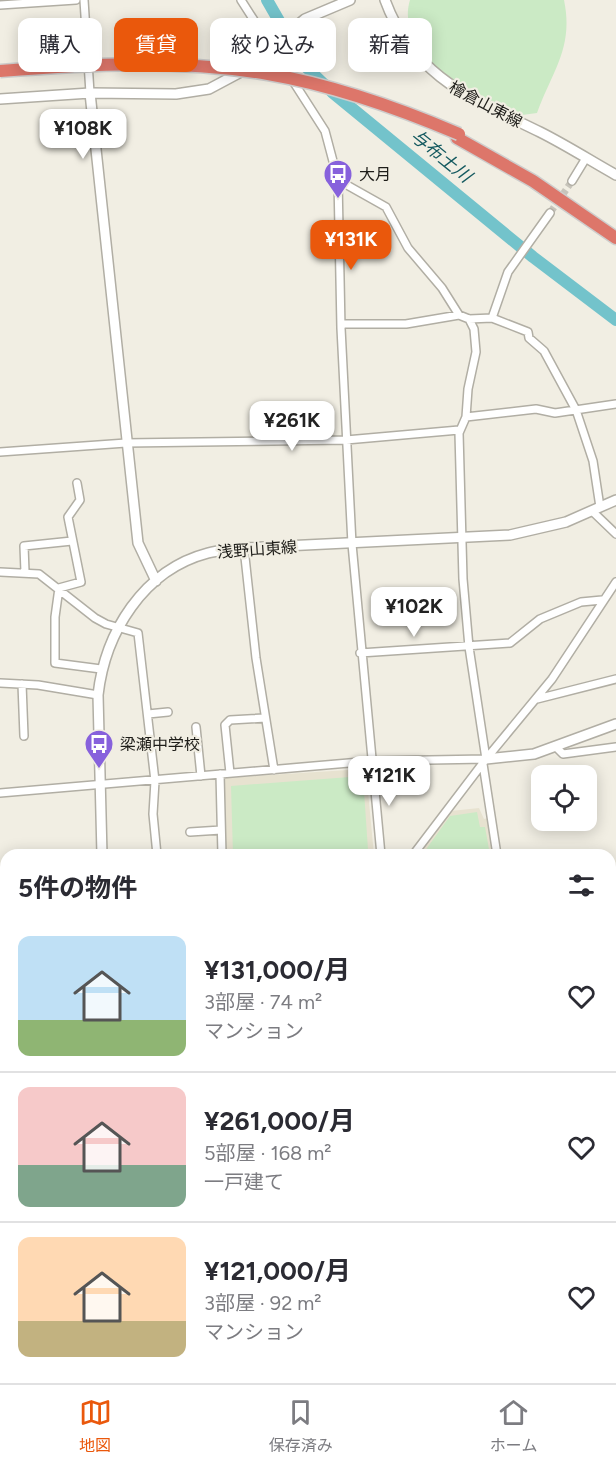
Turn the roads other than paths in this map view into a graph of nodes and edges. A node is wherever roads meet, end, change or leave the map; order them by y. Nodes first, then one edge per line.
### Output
1 (75, 0) edge
2 (84, 0) edge
3 (242, 0) edge
4 (350, 0) edge
5 (385, 0) edge
6 (0, 5) edge
7 (255, 18) edge
8 (308, 18) edge
9 (0, 71) edge
10 (240, 72) edge
11 (291, 72) edge
12 (0, 79) edge
13 (90, 93) junction
14 (0, 99) edge
15 (458, 136) junction
16 (586, 158) junction
17 (616, 175) edge
18 (338, 180) junction
19 (572, 181) tunnel mouth
20 (550, 213) tunnel mouth
21 (616, 233) edge
22 (616, 238) edge
23 (459, 315) junction
24 (468, 318) junction
25 (492, 318) junction
26 (341, 324) junction
27 (616, 404) edge
28 (576, 410) junction
29 (466, 417) junction
30 (459, 430) junction
31 (346, 440) junction
32 (126, 442) junction
33 (0, 452) edge
34 (77, 483) dead end
35 (616, 500) edge
36 (596, 509) junction
37 (616, 534) edge
38 (463, 539) junction
39 (72, 541) junction
40 (352, 544) junction
41 (244, 548) junction
42 (25, 572) junction
43 (0, 573) edge
44 (156, 581) junction
45 (616, 582) edge
46 (59, 588) junction
47 (602, 600) junction
48 (118, 627) junction
49 (469, 647) junction
50 (360, 653) junction
51 (101, 669) junction
52 (616, 679) edge
53 (0, 683) edge
54 (22, 684) junction
55 (99, 695) junction
56 (536, 699) junction
57 (168, 712) dead end
58 (148, 714) junction
59 (265, 718) junction
60 (616, 724) edge
61 (196, 728) dead end
62 (24, 736) dead end
63 (555, 746) junction
64 (616, 747) edge
65 (372, 761) junction
66 (484, 762) junction
67 (274, 770) junction
68 (231, 773) junction
69 (220, 774) junction
70 (201, 776) junction
71 (155, 781) junction
72 (99, 787) junction
73 (0, 793) edge
74 (221, 830) junction
75 (190, 832) dead end
76 (102, 849) edge
77 (156, 849) edge
78 (222, 849) edge
79 (380, 849) edge
80 (418, 849) edge
81 (496, 849) edge

1 - 6 street
2 - 13 street
3 - 7 street
4 - 8 main road
5 - 16 main road, 檜倉山東線
9 - 15 highway, bridge
10 - 13 main road
11 - 18 street
12 - 15 highway
13 - 14 main road
13 - 32 main road
15 - 21 highway
15 - 22 highway
16 - 17 main road, 檜倉山東線
16 - 19 street
18 - 23 street
18 - 26 street
20 - 25 street
23 - 24 street
23 - 26 street
24 - 25 street
24 - 29 street
25 - 28 street
26 - 31 street
27 - 28 street
28 - 29 street
28 - 36 street
29 - 30 street
30 - 31 street
30 - 38 street
31 - 32 street
31 - 40 street
32 - 33 street
32 - 44 main road
34 - 39 street
35 - 36 main road, 浅野山東線
36 - 37 street
36 - 38 main road, 浅野山東線
38 - 40 main road, 浅野山東線
38 - 49 street
39 - 42 street
39 - 46 street
40 - 41 main road, 浅野山東線
40 - 50 street
41 - 44 main road, 浅野山東線
41 - 59 street
42 - 43 street
42 - 46 street
44 - 48 main road, 浅野山東線
45 - 47 street
46 - 48 street
46 - 51 street
47 - 49 street
47 - 56 street
48 - 51 main road, 浅野山東線
48 - 58 street
49 - 50 street
49 - 66 street
50 - 65 street
51 - 55 main road, 浅野山東線
52 - 56 street
53 - 54 street
54 - 55 street
54 - 62 street
55 - 72 main road, 浅野山東線
56 - 66 street
57 - 58 street
58 - 71 street
59 - 67 street
59 - 68 street
60 - 63 main road
61 - 70 street
63 - 64 street
63 - 66 main road
65 - 66 street
65 - 67 street
65 - 79 street
66 - 80 street
66 - 81 street
67 - 68 street
68 - 69 street
69 - 70 street
69 - 74 street
70 - 71 street
71 - 72 street
71 - 77 street
72 - 73 street
72 - 76 main road, 浅野山東線
74 - 75 street
74 - 78 street

